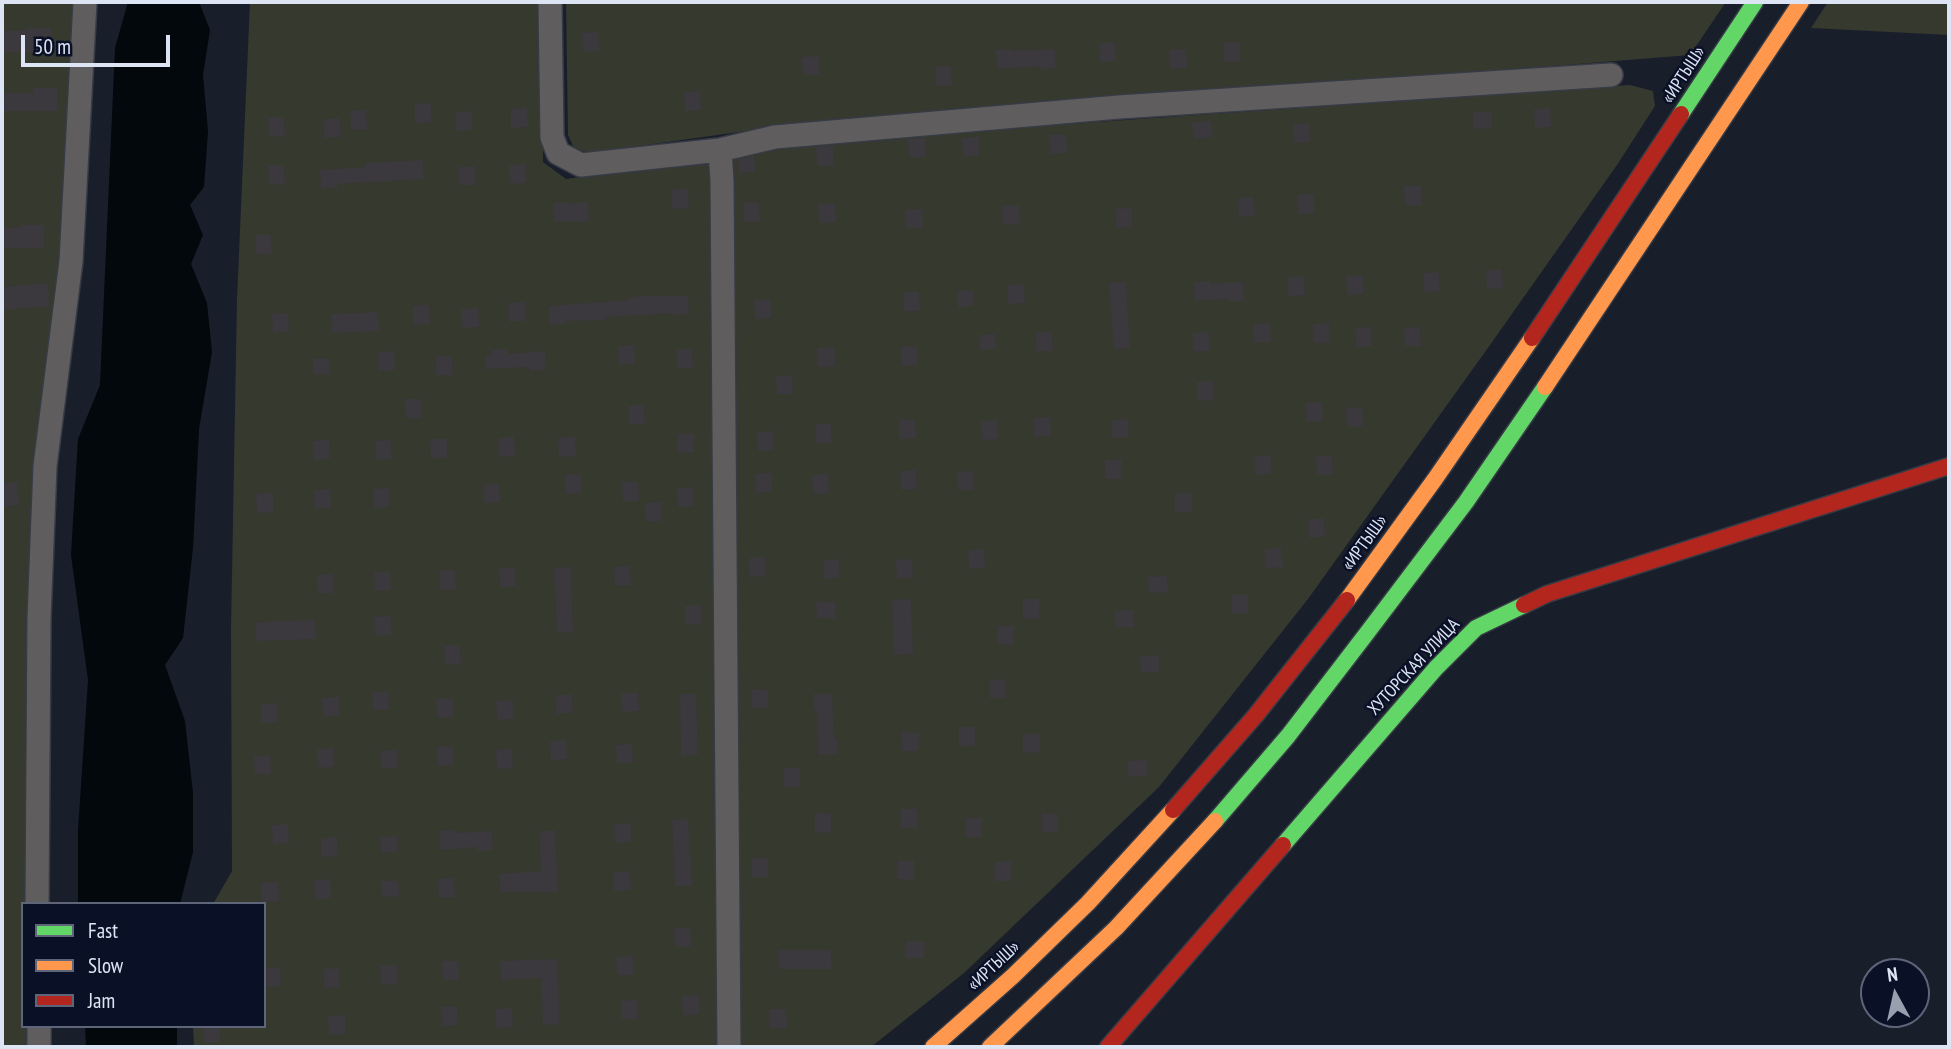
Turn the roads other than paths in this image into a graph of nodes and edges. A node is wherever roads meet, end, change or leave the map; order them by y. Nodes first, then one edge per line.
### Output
1 (85, 2) edge
2 (550, 2) edge
3 (1755, 2) edge
4 (1801, 2) edge
5 (1611, 75) dead end
6 (720, 150) junction
7 (1949, 466) edge
8 (37, 902) edge
9 (39, 1028) edge
10 (39, 1047) edge
11 (729, 1047) edge
12 (933, 1047) edge
13 (990, 1047) edge
14 (1108, 1047) edge

1 - 8 street
2 - 6 street
3 - 12 main road, «ИРТЫШ»
4 - 13 main road
5 - 6 street
6 - 11 street
7 - 14 main road, ХУТОРСКАЯ УЛИЦА
9 - 10 street

